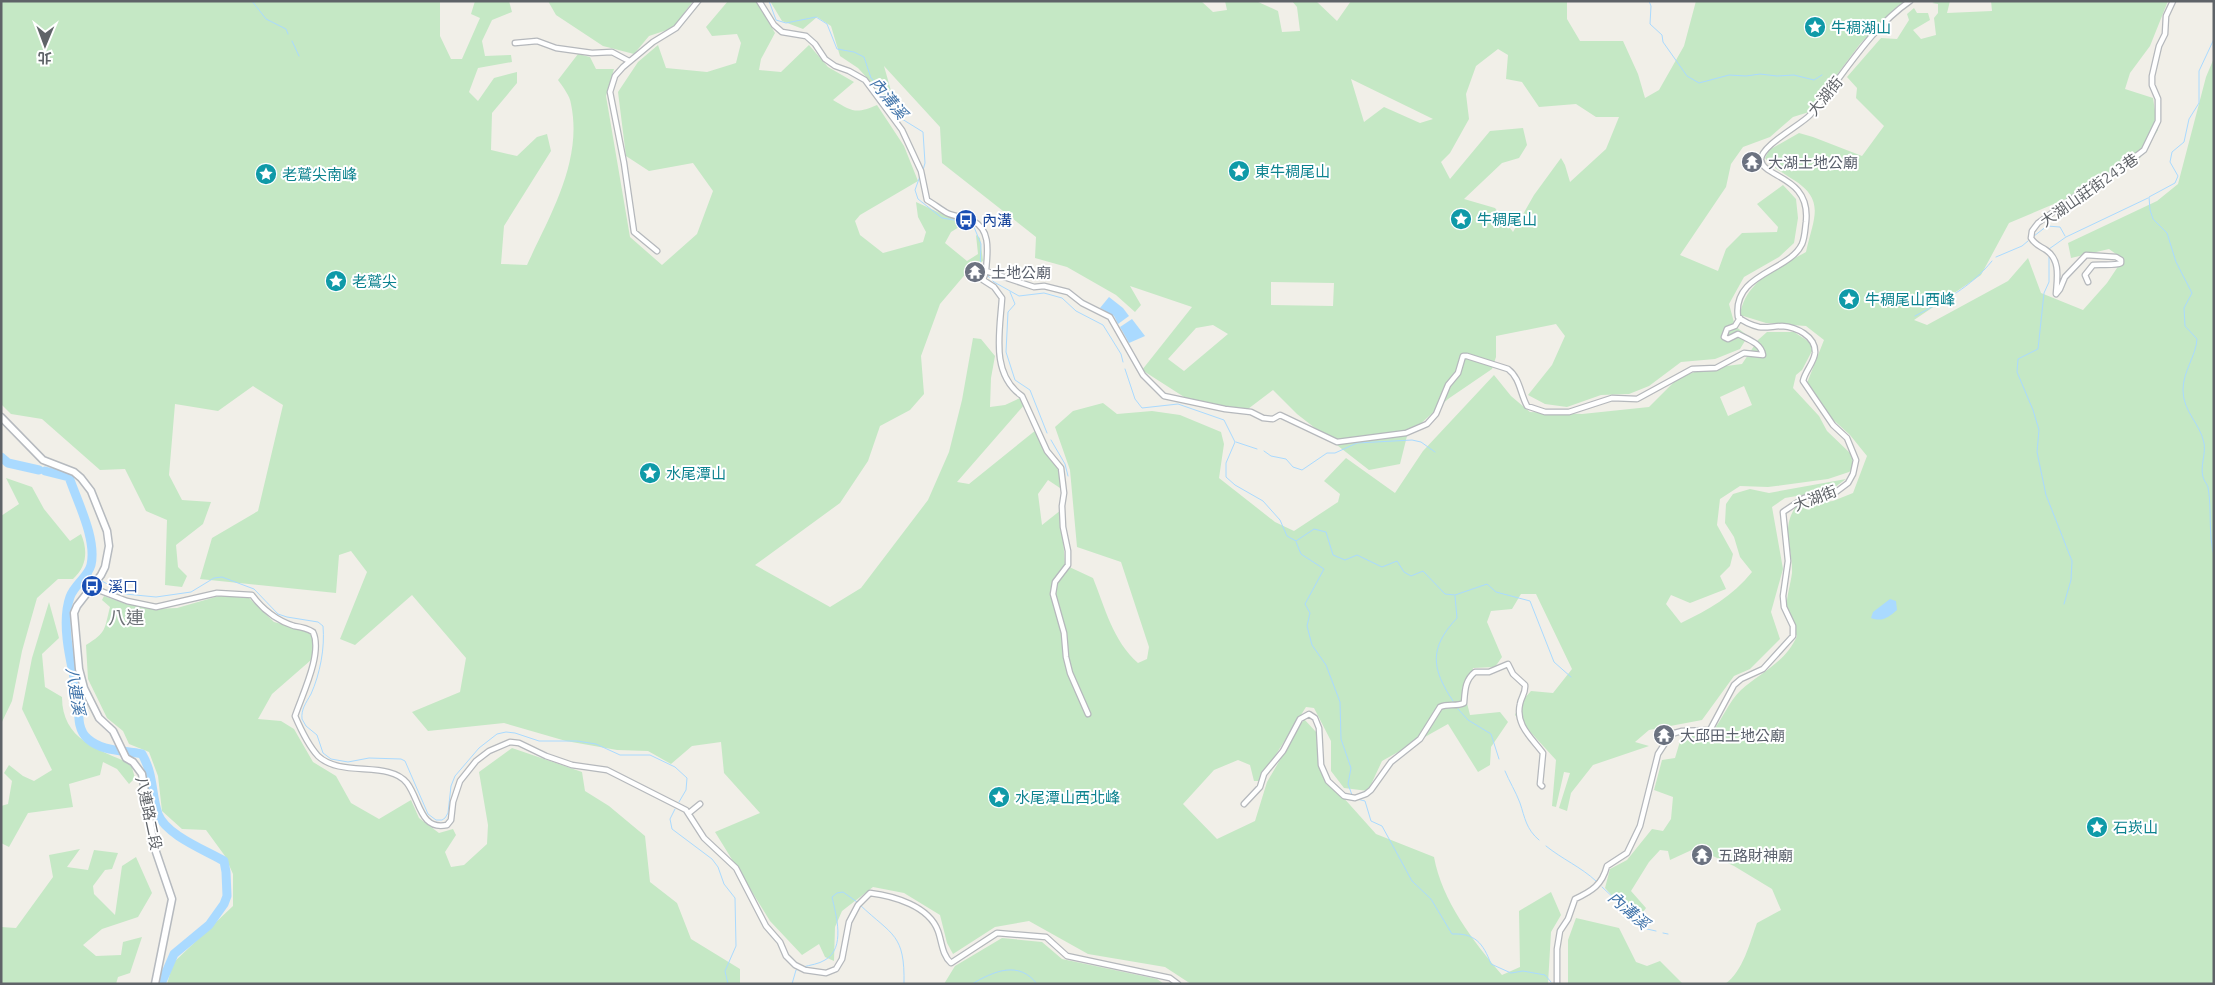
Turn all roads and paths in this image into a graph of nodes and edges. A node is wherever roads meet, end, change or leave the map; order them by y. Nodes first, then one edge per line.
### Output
1 (698, 1) edge
2 (759, 1) edge
3 (1910, 1) edge
4 (2173, 1) edge
5 (515, 43) dead end
6 (629, 61) junction
7 (657, 251) dead end
8 (986, 271) junction
9 (2088, 282) dead end
10 (1740, 318) junction
11 (1, 417) edge
12 (93, 588) junction
13 (1088, 714) dead end
14 (1542, 786) dead end
15 (700, 804) dead end
16 (1244, 804) dead end
17 (689, 813) junction
18 (155, 984) edge
19 (1178, 984) edge
20 (1557, 984) edge

1 - 6 street
2 - 8 street
3 - 10 street, 大湖街
4 - 9 street, 大湖山莊街243巷
5 - 6 street
6 - 7 street
8 - 10 street
8 - 13 street
10 - 20 street, 大湖街
11 - 12 street, 八連路二段
12 - 17 street
12 - 18 street, 八連路二段
14 - 16 street
15 - 17 street
17 - 19 street

